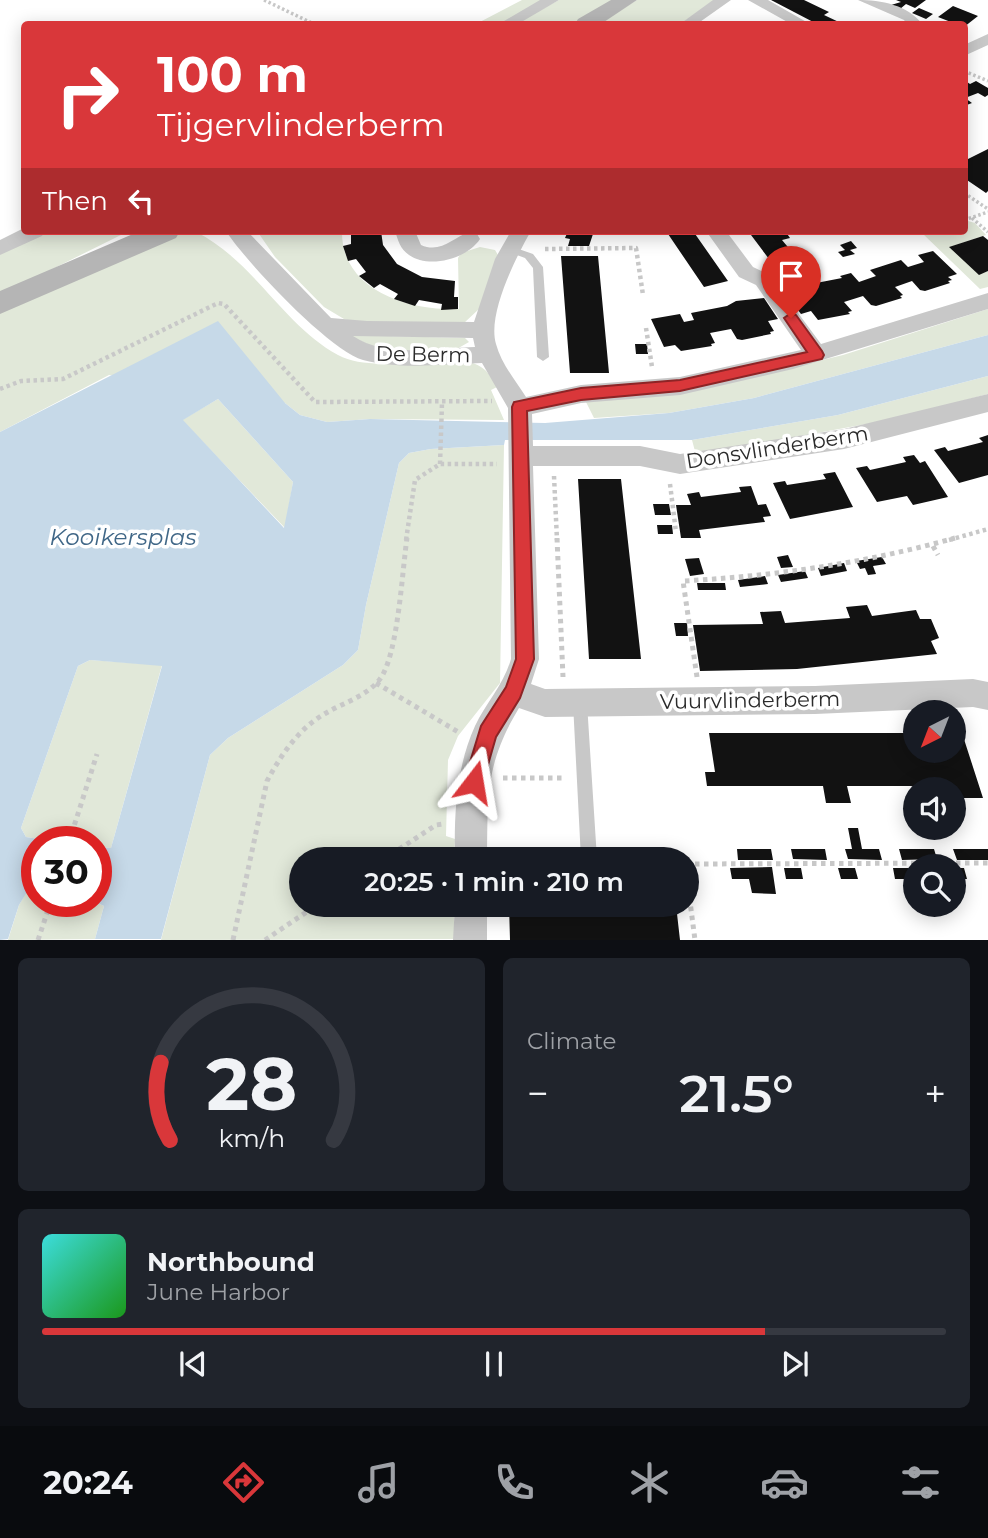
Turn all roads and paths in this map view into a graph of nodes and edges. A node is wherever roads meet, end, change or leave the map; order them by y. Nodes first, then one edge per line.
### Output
1 (264, 0) edge
2 (551, 0) edge
3 (626, 0) edge
4 (723, 0) edge
5 (756, 0) edge
6 (866, 0) edge
7 (308, 21) edge
8 (512, 21) edge
9 (591, 21) edge
10 (694, 21) edge
11 (796, 21) edge
12 (912, 21) edge
13 (988, 39) edge
14 (968, 48) edge
15 (968, 73) edge
16 (988, 81) edge
17 (968, 196) edge
18 (988, 210) edge
19 (972, 218) junction
20 (968, 219) edge
21 (988, 232) edge
22 (27, 235) edge
23 (130, 235) edge
24 (157, 235) edge
25 (240, 235) edge
26 (406, 235) edge
27 (719, 235) edge
28 (497, 242) edge
29 (0, 248) edge
30 (37, 285) junction
31 (643, 295) dead end
32 (988, 301) edge
33 (0, 303) edge
34 (646, 328) dead end
35 (486, 342) junction
36 (817, 355) junction
37 (543, 357) dead end
38 (652, 368) dead end
39 (0, 389) edge
40 (442, 403) junction
41 (988, 403) edge
42 (519, 432) junction
43 (553, 456) junction
44 (667, 461) junction
45 (440, 464) junction
46 (988, 529) edge
47 (676, 531) dead end
48 (933, 546) junction
49 (938, 555) dead end
50 (376, 683) junction
51 (514, 692) junction
52 (988, 696) edge
53 (701, 702) junction
54 (573, 703) junction
55 (482, 747) junction
56 (97, 754) dead end
57 (471, 823) junction
58 (74, 826) edge
59 (402, 847) edge
60 (471, 847) edge
61 (588, 847) edge
62 (988, 863) edge
63 (699, 864) edge
64 (46, 917) edge
65 (299, 917) edge
66 (471, 917) edge
67 (692, 917) edge
68 (38, 940) edge
69 (233, 940) edge
70 (265, 940) edge
71 (470, 940) edge
72 (695, 940) edge

1 - 7 path
2 - 8 street
3 - 9 main road
4 - 10 street
5 - 11 street
6 - 12 street
13 - 14 street
15 - 16 path
17 - 18 path
18 - 19 path
19 - 20 path
19 - 21 path
22 - 29 street
23 - 30 main road
24 - 30 main road
25 - 35 street, De Berm
26 - 28 street
27 - 36 street
28 - 31 path
28 - 35 street
28 - 37 lane
30 - 33 main road
32 - 36 street
34 - 38 path
35 - 42 street
36 - 42 street
39 - 40 path
40 - 42 path
40 - 45 path
41 - 44 street, Donsvlinderberm
42 - 43 street, Donsvlinderberm
42 - 45 path
42 - 51 street
43 - 44 street, Donsvlinderberm
43 - 54 path
44 - 47 path
45 - 50 path
46 - 48 path
48 - 49 path
48 - 53 path
50 - 55 path
50 - 69 path
51 - 54 street, Vuurvlinderberm
51 - 55 street
52 - 53 street, Vuurvlinderberm
53 - 54 street, Vuurvlinderberm
54 - 61 lane
55 - 57 street
56 - 58 path
57 - 59 path
57 - 60 street
62 - 63 path
64 - 68 path
65 - 70 path
66 - 71 street
67 - 72 path

